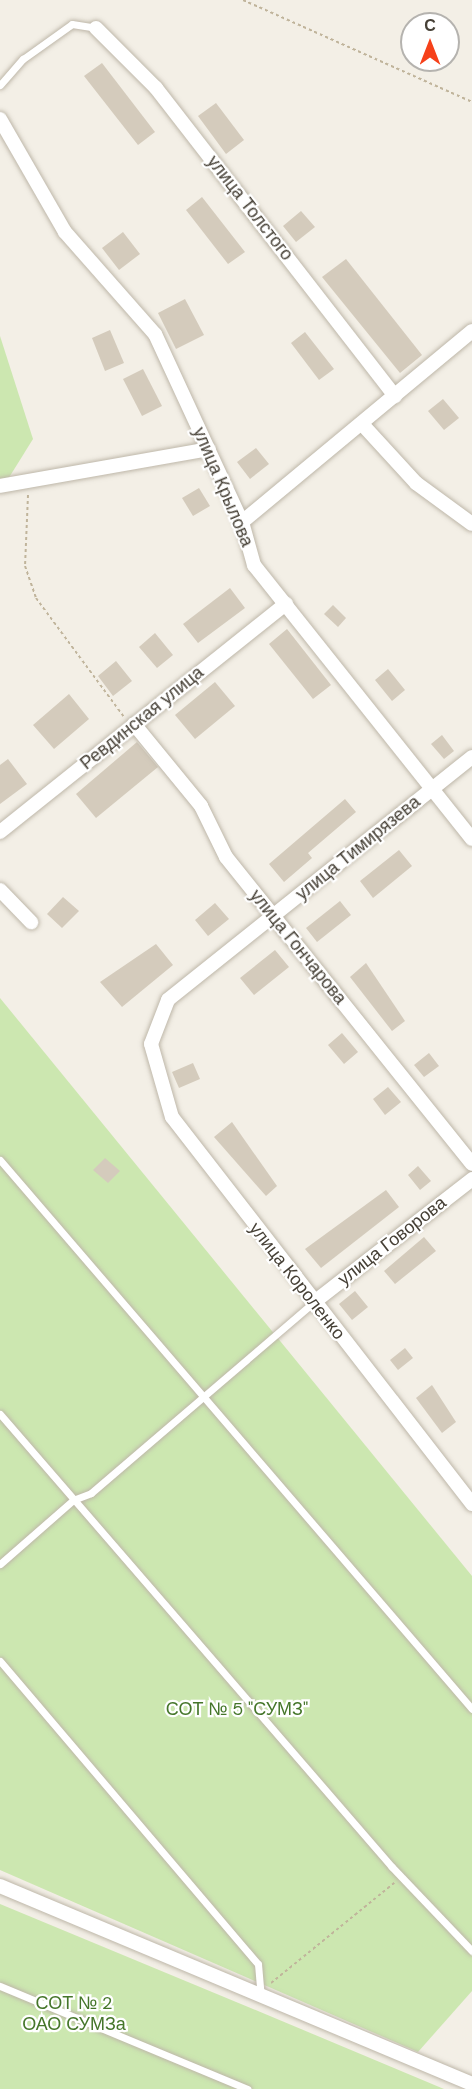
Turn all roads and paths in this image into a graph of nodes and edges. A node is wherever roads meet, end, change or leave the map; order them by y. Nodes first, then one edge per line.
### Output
1 (243, 0) edge
2 (96, 28) joint
3 (0, 85) edge
4 (472, 102) edge
5 (0, 119) edge
6 (472, 331) edge
7 (395, 396) junction
8 (362, 424) junction
9 (209, 449) junction
10 (29, 481) junction
11 (0, 486) edge
12 (242, 522) junction
13 (472, 524) edge
14 (286, 604) junction
15 (133, 725) junction
16 (472, 757) edge
17 (432, 788) junction
18 (0, 832) edge
19 (472, 839) edge
20 (0, 890) edge
21 (273, 916) junction
22 (31, 922) dead end
23 (151, 1044) joint
24 (0, 1160) edge
25 (472, 1164) edge
26 (472, 1179) edge
27 (313, 1303) junction
28 (202, 1395) junction
29 (0, 1414) edge
30 (73, 1500) junction
31 (472, 1504) edge
32 (0, 1564) edge
33 (0, 1661) edge
34 (472, 1709) edge
35 (402, 1877) junction
36 (0, 1886) edge
37 (472, 1951) edge
38 (0, 1986) edge
39 (262, 1990) junction
40 (472, 2084) edge
41 (247, 2089) edge

1 - 4 path
2 - 3 lane
2 - 7 street, улица Толстого
5 - 9 street, улица Крылова
6 - 7 street
7 - 8 street
8 - 12 street
8 - 13 street
9 - 10 street
9 - 12 street, улица Крылова
10 - 11 street
10 - 15 path
12 - 14 street, улица Крылова
14 - 15 street, Ревдинская улица
14 - 17 street, улица Крылова
15 - 18 street, Ревдинская улица
15 - 21 street, улица Гончарова
16 - 17 street, улица Тимирязева
17 - 19 street, улица Крылова
17 - 21 street, улица Тимирязева
20 - 22 street
21 - 23 street, улица Тимирязева
21 - 25 street, улица Гончарова
23 - 27 street, улица Короленко
24 - 28 lane
26 - 27 street, улица Говорова
27 - 28 lane
27 - 31 street, улица Короленко
28 - 30 lane
28 - 34 lane
29 - 30 lane
30 - 32 lane
30 - 35 lane
33 - 39 lane
35 - 37 lane
35 - 39 path
36 - 39 street
38 - 41 lane
39 - 40 street

